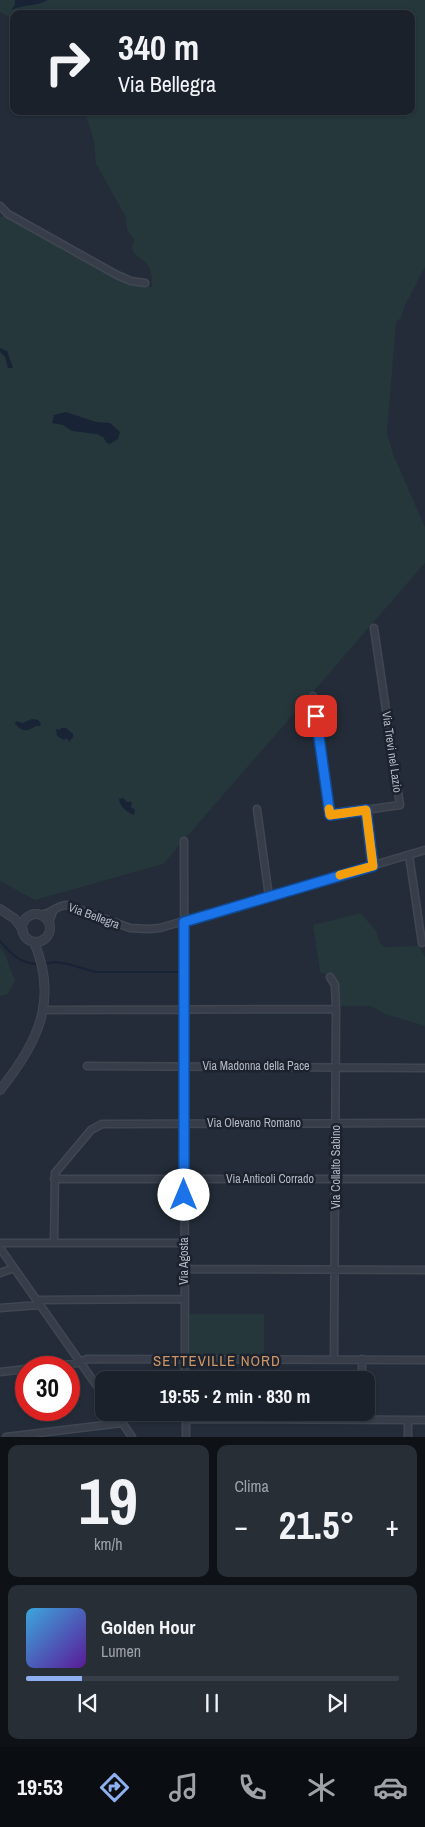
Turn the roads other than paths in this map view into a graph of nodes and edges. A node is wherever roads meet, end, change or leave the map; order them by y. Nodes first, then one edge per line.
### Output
1 (0, 206) edge
2 (145, 283) dead end
3 (374, 628) dead end
4 (313, 696) dead end
5 (257, 809) dead end
6 (366, 810) junction
7 (184, 841) dead end
8 (425, 850) edge
9 (410, 855) junction
10 (373, 866) junction
11 (269, 897) junction
12 (0, 909) edge
13 (54, 910) junction
14 (8, 913) junction
15 (40, 915) junction
16 (31, 916) junction
17 (184, 922) junction
18 (49, 923) junction
19 (22, 930) junction
20 (46, 937) junction
21 (34, 942) junction
22 (422, 943) dead end
23 (42, 959) junction
24 (330, 977) dead end
25 (185, 1009) junction
26 (336, 1009) junction
27 (43, 1010) junction
28 (87, 1066) dead end
29 (185, 1066) junction
30 (335, 1066) junction
31 (425, 1068) edge
32 (0, 1090) edge
33 (184, 1123) junction
34 (336, 1124) junction
35 (425, 1124) edge
36 (54, 1179) junction
37 (184, 1179) junction
38 (336, 1179) junction
39 (425, 1179) edge
40 (0, 1243) edge
41 (54, 1243) junction
42 (184, 1243) junction
43 (0, 1248) edge
44 (14, 1268) junction
45 (184, 1269) junction
46 (335, 1269) junction
47 (425, 1270) edge
48 (0, 1273) edge
49 (184, 1299) junction
50 (38, 1302) junction
51 (0, 1308) edge
52 (76, 1356) edge
53 (185, 1359) junction
54 (334, 1359) junction
55 (362, 1360) junction
56 (425, 1360) edge
57 (80, 1362) joint
58 (15, 1370) edge
59 (185, 1371) edge
60 (362, 1371) edge
61 (0, 1372) edge
62 (95, 1383) edge
63 (408, 1420) junction
64 (425, 1420) edge
65 (186, 1421) edge
66 (375, 1421) edge
67 (122, 1423) joint
68 (6, 1437) edge
69 (132, 1437) edge
70 (186, 1437) edge
71 (408, 1437) edge

1 - 2 street
3 - 6 street, Via Trevi nel Lazio
4 - 6 street, Via Trevi nel Lazio
5 - 11 street
6 - 10 street
7 - 17 street, Via Agosta
8 - 9 street, Via Bellegra
9 - 10 street, Via Bellegra
9 - 22 street
10 - 11 street, Via Bellegra
11 - 17 street, Via Bellegra
12 - 14 street
13 - 15 street, Via Bellegra
13 - 17 street, Via Bellegra
13 - 18 street, Via Bellegra
14 - 16 street
14 - 19 street
15 - 16 street
15 - 18 street
16 - 19 street
17 - 25 street, Via Agosta
18 - 20 street
19 - 21 street
20 - 21 street
20 - 23 street
21 - 23 street
23 - 27 street
24 - 26 street, Via Collalto Sabino
25 - 26 street
25 - 27 street
25 - 29 street, Via Agosta
26 - 30 street, Via Collalto Sabino
27 - 32 street
28 - 29 street, Via Madonna della Pace
29 - 30 street, Via Madonna della Pace
29 - 33 street, Via Agosta
30 - 31 street, Via Madonna della Pace
30 - 34 street, Via Collalto Sabino
33 - 34 street, Via Olevano Romano
33 - 36 street, Via Olevano Romano
33 - 37 street, Via Agosta
34 - 35 street, Via Olevano Romano
34 - 38 street, Via Collalto Sabino
36 - 37 street, Via Anticoli Corrado
36 - 41 street
37 - 38 street, Via Anticoli Corrado
37 - 42 street, Via Agosta
38 - 39 street, Via Anticoli Corrado
38 - 46 street, Via Collalto Sabino
40 - 41 street
41 - 42 street
42 - 45 street, Via Agosta
43 - 44 street
44 - 48 street
44 - 50 street
45 - 46 street
45 - 49 street, Via Agosta
46 - 47 street
46 - 54 street, Via Collalto Sabino
49 - 50 street
49 - 53 street, Via Agosta
50 - 51 street
50 - 52 street
53 - 54 street
53 - 57 street
53 - 59 street, Via Agosta
54 - 55 street
55 - 56 street
55 - 60 street
57 - 62 street
58 - 61 street
63 - 64 street
63 - 66 street
63 - 71 street
65 - 70 street
67 - 68 street
67 - 69 street

